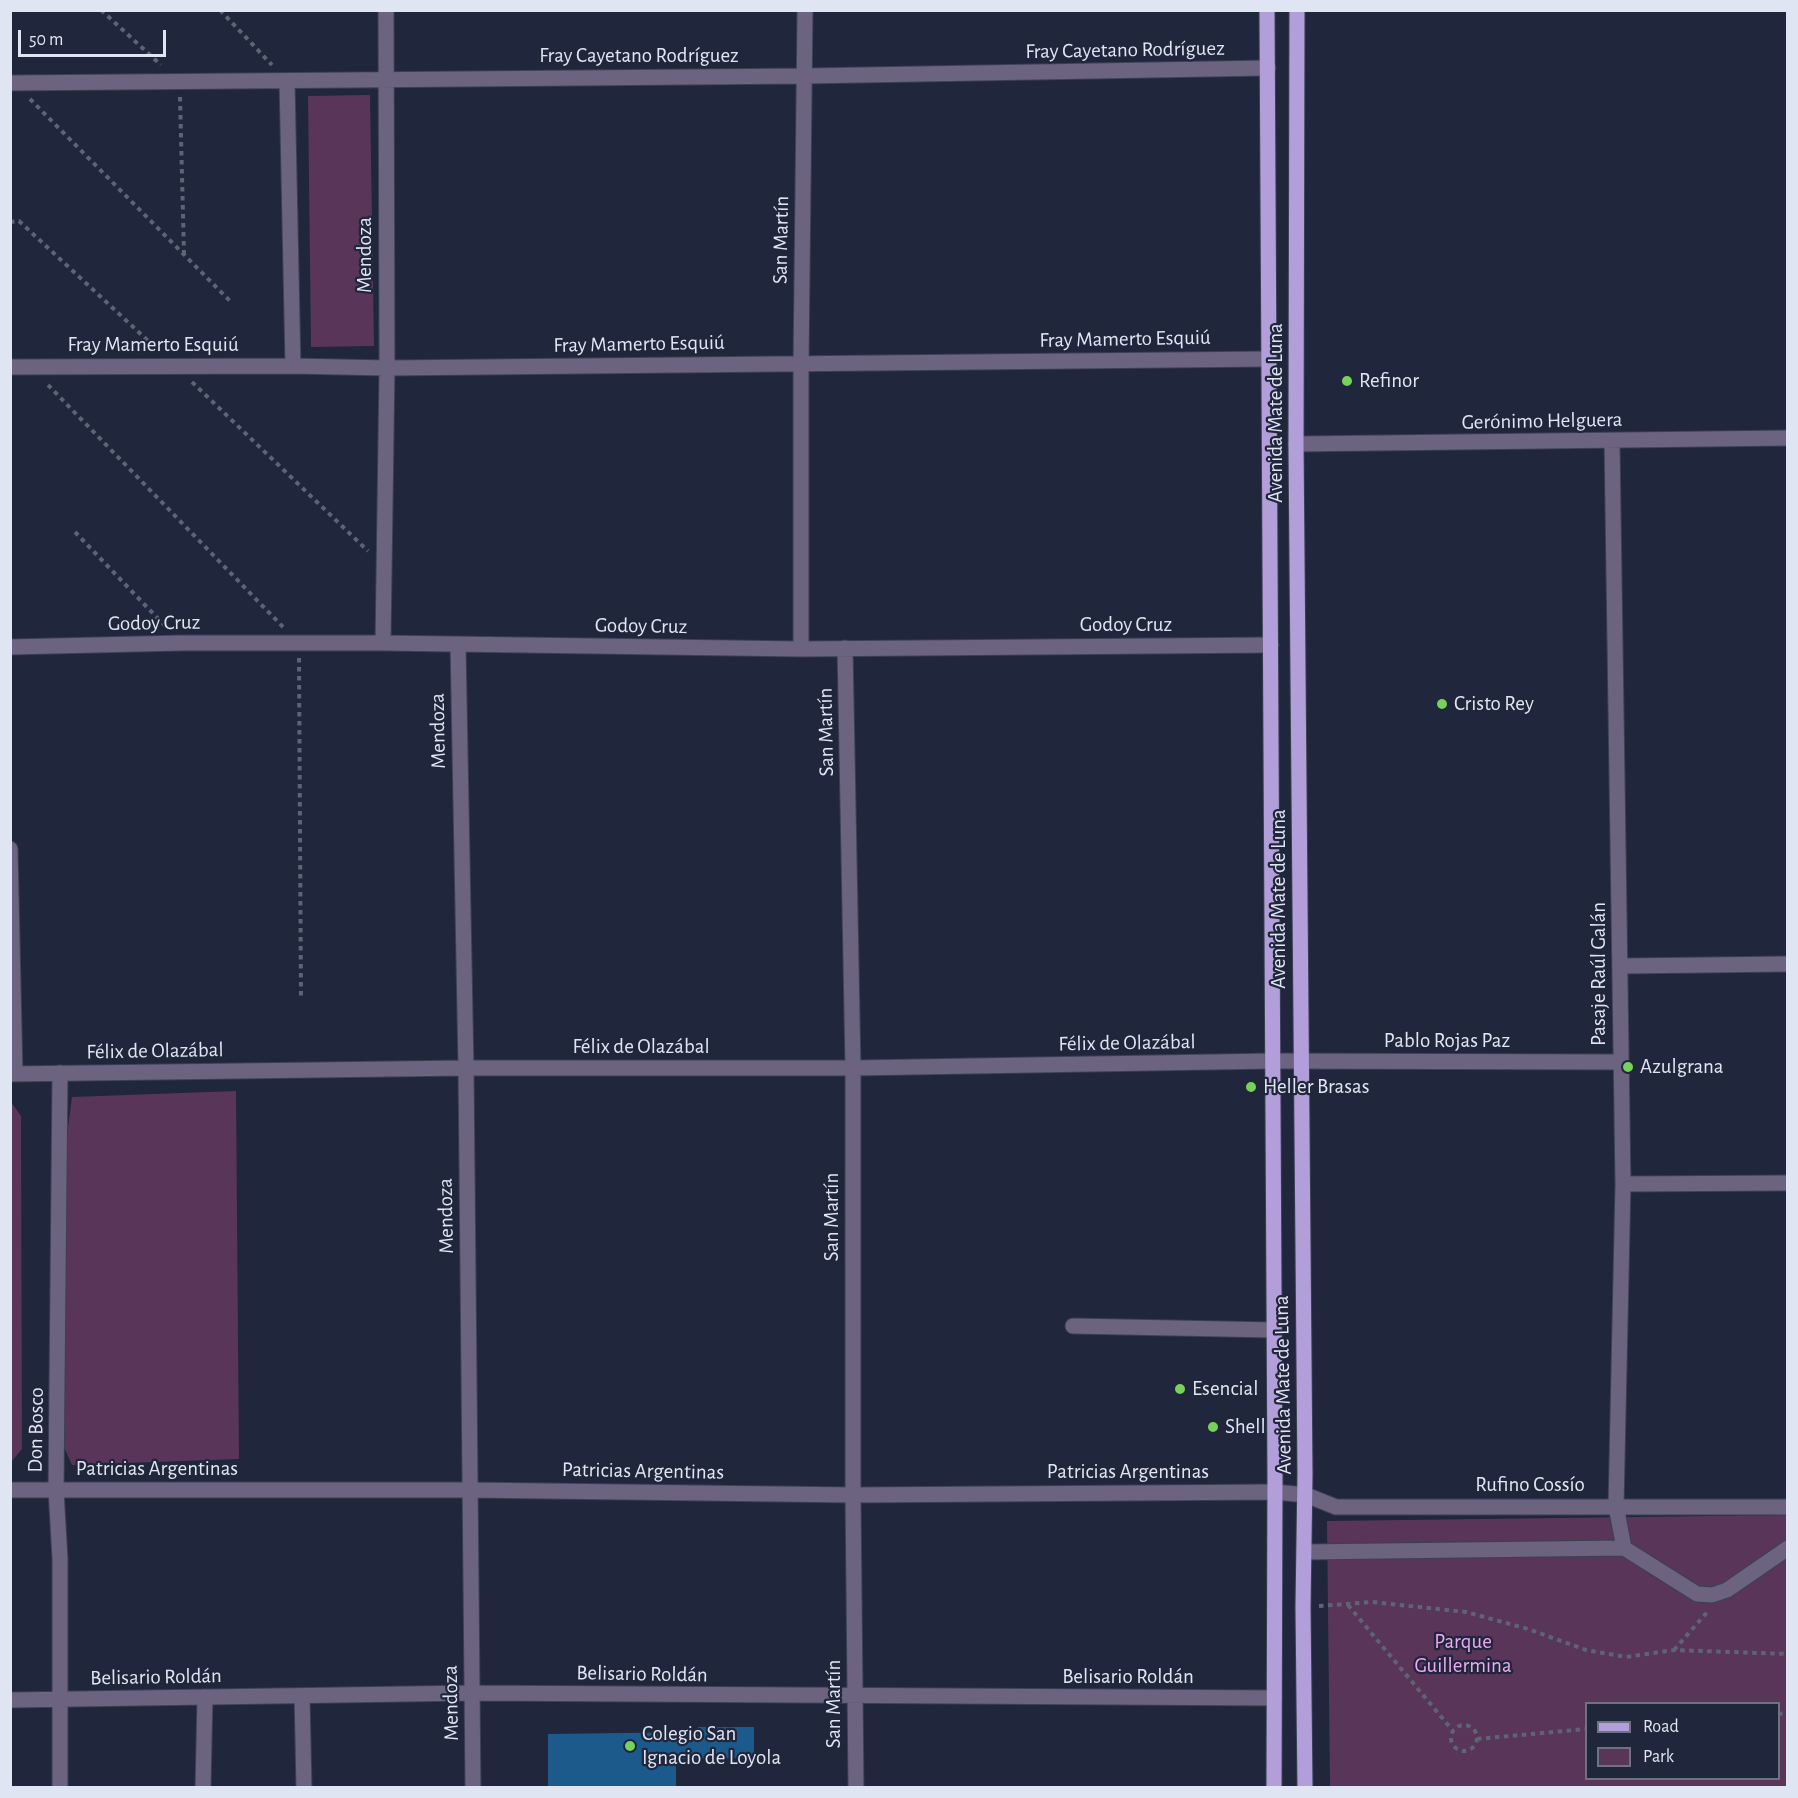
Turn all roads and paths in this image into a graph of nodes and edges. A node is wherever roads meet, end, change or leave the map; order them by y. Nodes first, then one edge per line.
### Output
1 (100, 10) edge
2 (220, 10) edge
3 (386, 10) edge
4 (805, 10) edge
5 (1267, 10) edge
6 (1297, 10) edge
7 (1268, 68) junction
8 (804, 76) junction
9 (386, 79) junction
10 (287, 81) junction
11 (180, 82) junction
12 (12, 83) edge
13 (10, 222) edge
14 (184, 255) junction
15 (230, 301) dead end
16 (1268, 359) junction
17 (801, 364) junction
18 (175, 366) junction
19 (293, 366) junction
20 (10, 367) edge
21 (387, 368) junction
22 (1788, 438) edge
23 (1612, 441) junction
24 (1296, 444) junction
25 (75, 532) dead end
26 (384, 566) junction
27 (181, 643) junction
28 (383, 643) junction
29 (458, 645) junction
30 (1270, 645) junction
31 (10, 647) edge
32 (845, 648) junction
33 (801, 649) junction
34 (10, 849) edge
35 (12, 885) edge
36 (1788, 964) edge
37 (1621, 966) junction
38 (1272, 1061) junction
39 (1301, 1062) junction
40 (1621, 1062) junction
41 (466, 1068) junction
42 (853, 1068) junction
43 (60, 1073) junction
44 (13, 1074) edge
45 (1788, 1183) edge
46 (1623, 1184) junction
47 (1073, 1326) dead end
48 (1274, 1330) junction
49 (10, 1490) edge
50 (56, 1490) junction
51 (470, 1490) junction
52 (1275, 1492) junction
53 (853, 1495) junction
54 (1306, 1495) junction
55 (1616, 1506) junction
56 (1788, 1507) edge
57 (1624, 1548) junction
58 (1788, 1548) edge
59 (1304, 1552) junction
60 (1727, 1590) junction
61 (1347, 1604) junction
62 (1303, 1607) junction
63 (1674, 1650) junction
64 (1788, 1654) edge
65 (472, 1693) junction
66 (302, 1696) junction
67 (855, 1696) junction
68 (205, 1697) junction
69 (1274, 1698) junction
70 (10, 1700) edge
71 (61, 1700) junction
72 (1585, 1729) edge
73 (1453, 1731) junction
74 (1477, 1739) junction
75 (60, 1788) edge
76 (203, 1788) edge
77 (304, 1788) edge
78 (473, 1788) edge
79 (856, 1788) edge
80 (1274, 1788) edge
81 (1305, 1788) edge

1 - 11 path
2 - 10 path
3 - 9 street, Mendoza
4 - 8 street, San Martín
5 - 7 main road, Avenida Mate de Luna
6 - 24 main road, Avenida Mate de Luna
7 - 8 street, Fray Cayetano Rodríguez
7 - 16 main road, Avenida Mate de Luna
8 - 9 street, Fray Cayetano Rodríguez
8 - 17 street, San Martín
9 - 10 street, Fray Cayetano Rodríguez
9 - 21 street, Mendoza
10 - 11 street, Fray Cayetano Rodríguez
10 - 19 street
11 - 12 street, Fray Cayetano Rodríguez
11 - 14 path
12 - 14 path
13 - 18 path
14 - 15 path
16 - 17 street, Fray Mamerto Esquiú
16 - 30 main road, Avenida Mate de Luna
17 - 21 street, Fray Mamerto Esquiú
17 - 33 street, San Martín
18 - 19 street, Fray Mamerto Esquiú
18 - 20 street, Fray Mamerto Esquiú
18 - 26 path
19 - 21 street, Fray Mamerto Esquiú
21 - 26 street, Mendoza
22 - 23 street, Gerónimo Helguera
23 - 24 street, Gerónimo Helguera
23 - 37 street, Pasaje Raúl Galán
24 - 39 main road, Avenida Mate de Luna
25 - 27 path
26 - 28 street, Mendoza
27 - 28 street, Godoy Cruz
27 - 31 street, Godoy Cruz
28 - 29 street, Godoy Cruz
29 - 33 street, Godoy Cruz
29 - 41 street, Mendoza
30 - 32 street, Godoy Cruz
30 - 38 main road, Avenida Mate de Luna
32 - 33 street, Godoy Cruz
32 - 42 street, San Martín
34 - 35 street
35 - 44 street
36 - 37 street
37 - 40 street, Pasaje Raúl Galán
38 - 39 street, Pablo Rojas Paz
38 - 42 street, Félix de Olazábal
38 - 48 main road, Avenida Mate de Luna
39 - 40 street, Pablo Rojas Paz
39 - 54 main road, Avenida Mate de Luna
40 - 46 street, Pasaje Raúl Galán
41 - 42 street, Félix de Olazábal
41 - 43 street, Félix de Olazábal
41 - 51 street, Mendoza
42 - 53 street, San Martín
43 - 44 street, Félix de Olazábal
43 - 50 street, Don Bosco
45 - 46 street
46 - 55 street, Pasaje Raúl Galán
47 - 48 street
48 - 52 main road, Avenida Mate de Luna
49 - 50 street, Patricias Argentinas
50 - 51 street, Patricias Argentinas
50 - 71 street, Don Bosco
51 - 53 street, Patricias Argentinas
51 - 65 street, Mendoza
52 - 53 street, Patricias Argentinas
52 - 54 street, Rufino Cossío
52 - 69 main road, Avenida Mate de Luna
53 - 67 street, San Martín
54 - 55 street, Rufino Cossío
54 - 59 main road, Avenida Mate de Luna
55 - 56 street, Rufino Cossío
55 - 57 street, Pasaje Raúl Galán
57 - 59 street
57 - 60 street
58 - 60 street
59 - 62 main road, Avenida Mate de Luna
60 - 63 path
61 - 62 path
61 - 63 path
61 - 73 path
62 - 81 main road, Avenida Mate de Luna
63 - 64 path
65 - 66 street, Belisario Roldán
65 - 67 street, Belisario Roldán
65 - 78 street, Mendoza
66 - 68 street, Belisario Roldán
66 - 77 street
67 - 69 street, Belisario Roldán
67 - 79 street, San Martín
68 - 71 street, Belisario Roldán
68 - 76 street
69 - 80 main road, Avenida Mate de Luna
70 - 71 street, Belisario Roldán
71 - 75 street, Don Bosco
72 - 74 path
73 - 74 path
73 - 74 path

